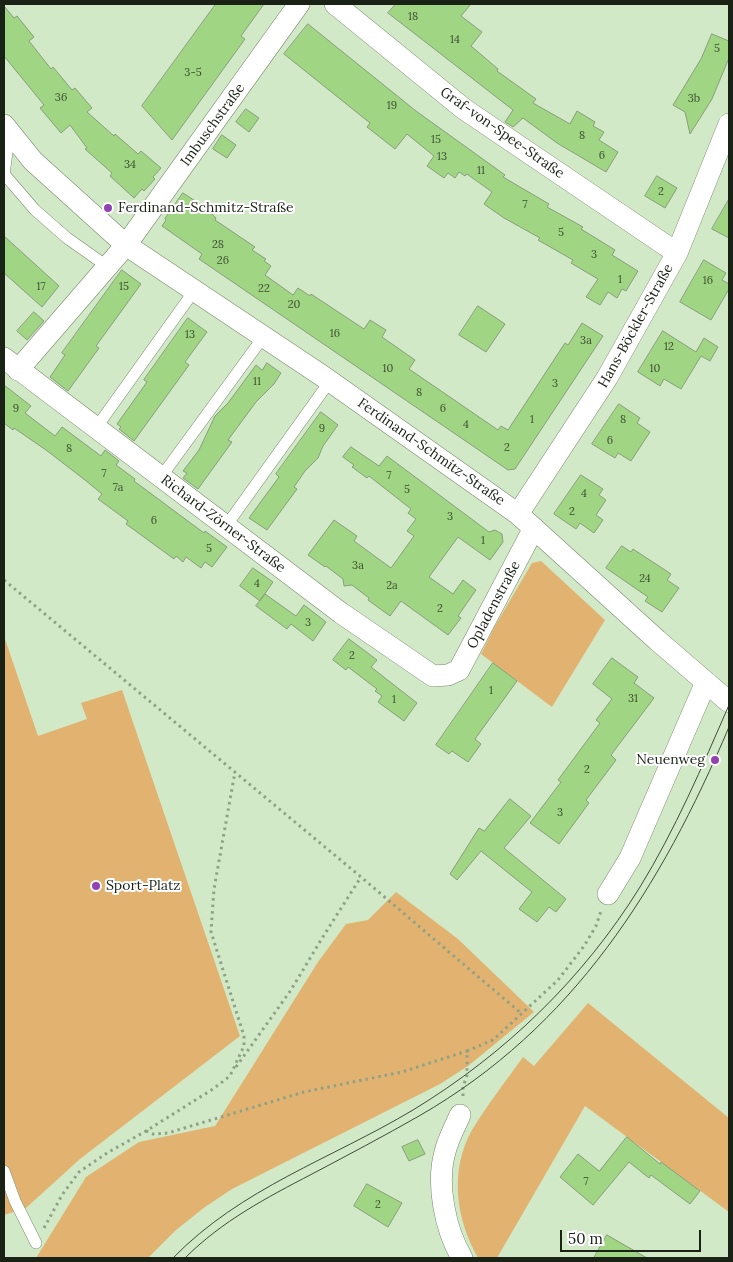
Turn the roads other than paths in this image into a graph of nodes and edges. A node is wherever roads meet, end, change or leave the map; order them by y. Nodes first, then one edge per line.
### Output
1 (299, 4) edge
2 (335, 4) edge
3 (729, 124) edge
4 (9, 131) edge
5 (126, 245) junction
6 (677, 253) junction
7 (108, 267) junction
8 (194, 291) junction
9 (264, 336) junction
10 (11, 364) edge
11 (330, 381) junction
12 (96, 428) junction
13 (160, 477) junction
14 (518, 514) junction
15 (226, 526) junction
16 (534, 528) junction
17 (448, 675) joint
18 (706, 682) junction
19 (729, 702) edge
20 (608, 894) road end
21 (460, 1115) road end
22 (4, 1171) edge
23 (36, 1243) road end
24 (462, 1258) edge

1 - 5 street, Imbuschstraße
2 - 6 street, Graf-von-Spee-Straße
3 - 6 street, Hans-Böckler-Straße
4 - 5 street, Ferdinand-Schmitz-Straße
4 - 7 lane
5 - 7 street
5 - 8 street, Ferdinand-Schmitz-Straße
6 - 14 street, Hans-Böckler-Straße
7 - 10 street
8 - 9 street, Ferdinand-Schmitz-Straße
8 - 12 lane
9 - 11 street, Ferdinand-Schmitz-Straße
9 - 13 lane
10 - 12 street, Richard-Zörner-Straße
11 - 14 street, Ferdinand-Schmitz-Straße
11 - 15 lane
12 - 13 street, Richard-Zörner-Straße
13 - 15 street, Richard-Zörner-Straße
14 - 16 street, Ferdinand-Schmitz-Straße
15 - 17 street, Richard-Zörner-Straße
16 - 17 street, Opladenstraße
16 - 18 street
18 - 19 street
18 - 20 street
21 - 24 street
22 - 23 lane

